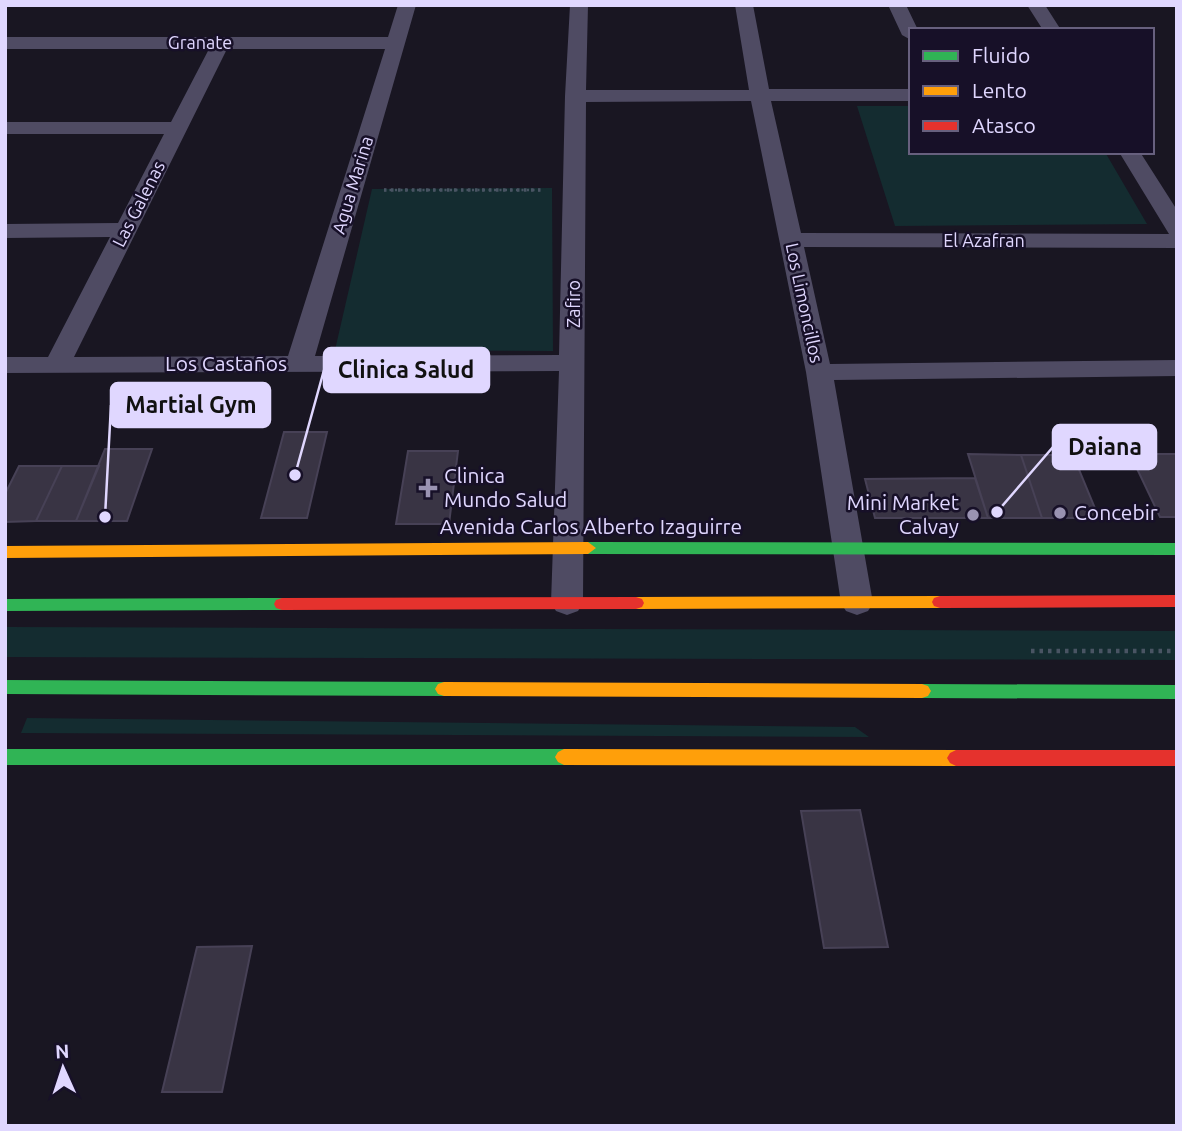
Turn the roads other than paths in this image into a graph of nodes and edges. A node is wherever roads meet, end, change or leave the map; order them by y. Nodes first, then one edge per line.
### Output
1 (407, 5) edge
2 (579, 5) edge
3 (744, 5) edge
4 (897, 5) edge
5 (1036, 5) edge
6 (1051, 28) edge
7 (909, 31) edge
8 (5, 43) edge
9 (221, 43) junction
10 (395, 43) junction
11 (909, 94) edge
12 (760, 95) junction
13 (575, 96) junction
14 (5, 128) edge
15 (178, 128) junction
16 (1130, 154) edge
17 (1177, 229) edge
18 (5, 230) edge
19 (125, 230) junction
20 (790, 240) junction
21 (1177, 241) edge
22 (573, 363) junction
23 (299, 364) junction
24 (5, 365) edge
25 (57, 365) junction
26 (1177, 368) edge
27 (819, 372) junction
28 (847, 547) junction
29 (569, 548) junction
30 (1177, 549) edge
31 (5, 552) edge
32 (1177, 601) edge
33 (567, 603) junction
34 (857, 603) junction
35 (5, 605) edge
36 (5, 687) edge
37 (1177, 692) edge
38 (5, 757) edge
39 (1177, 758) edge

1 - 10 street, Agua Marina
2 - 13 street, Zafiro
3 - 12 street, Los Limoncillos
4 - 7 street
5 - 6 street
8 - 9 street, Granate
9 - 10 street, Granate
9 - 15 street, Las Galenas
10 - 23 street, Agua Marina
11 - 12 street
12 - 13 street
12 - 20 street, Los Limoncillos
13 - 22 street, Zafiro
14 - 15 street
15 - 19 street, Las Galenas
16 - 17 street
18 - 19 street
19 - 25 street, Las Galenas
20 - 21 street, El Azafran
20 - 27 street, Los Limoncillos
22 - 23 street, Los Castaños
22 - 29 street, Zafiro
23 - 25 street, Los Castaños
24 - 25 street, Los Castaños
26 - 27 street
27 - 28 street, Los Limoncillos
28 - 29 street, Avenida Carlos Alberto Izaguirre
28 - 30 street, Avenida Carlos Alberto Izaguirre
28 - 34 street, Los Limoncillos
29 - 31 street, Avenida Carlos Alberto Izaguirre
29 - 33 street, Zafiro
32 - 34 street
33 - 34 street
33 - 35 street
36 - 37 street
38 - 39 street

